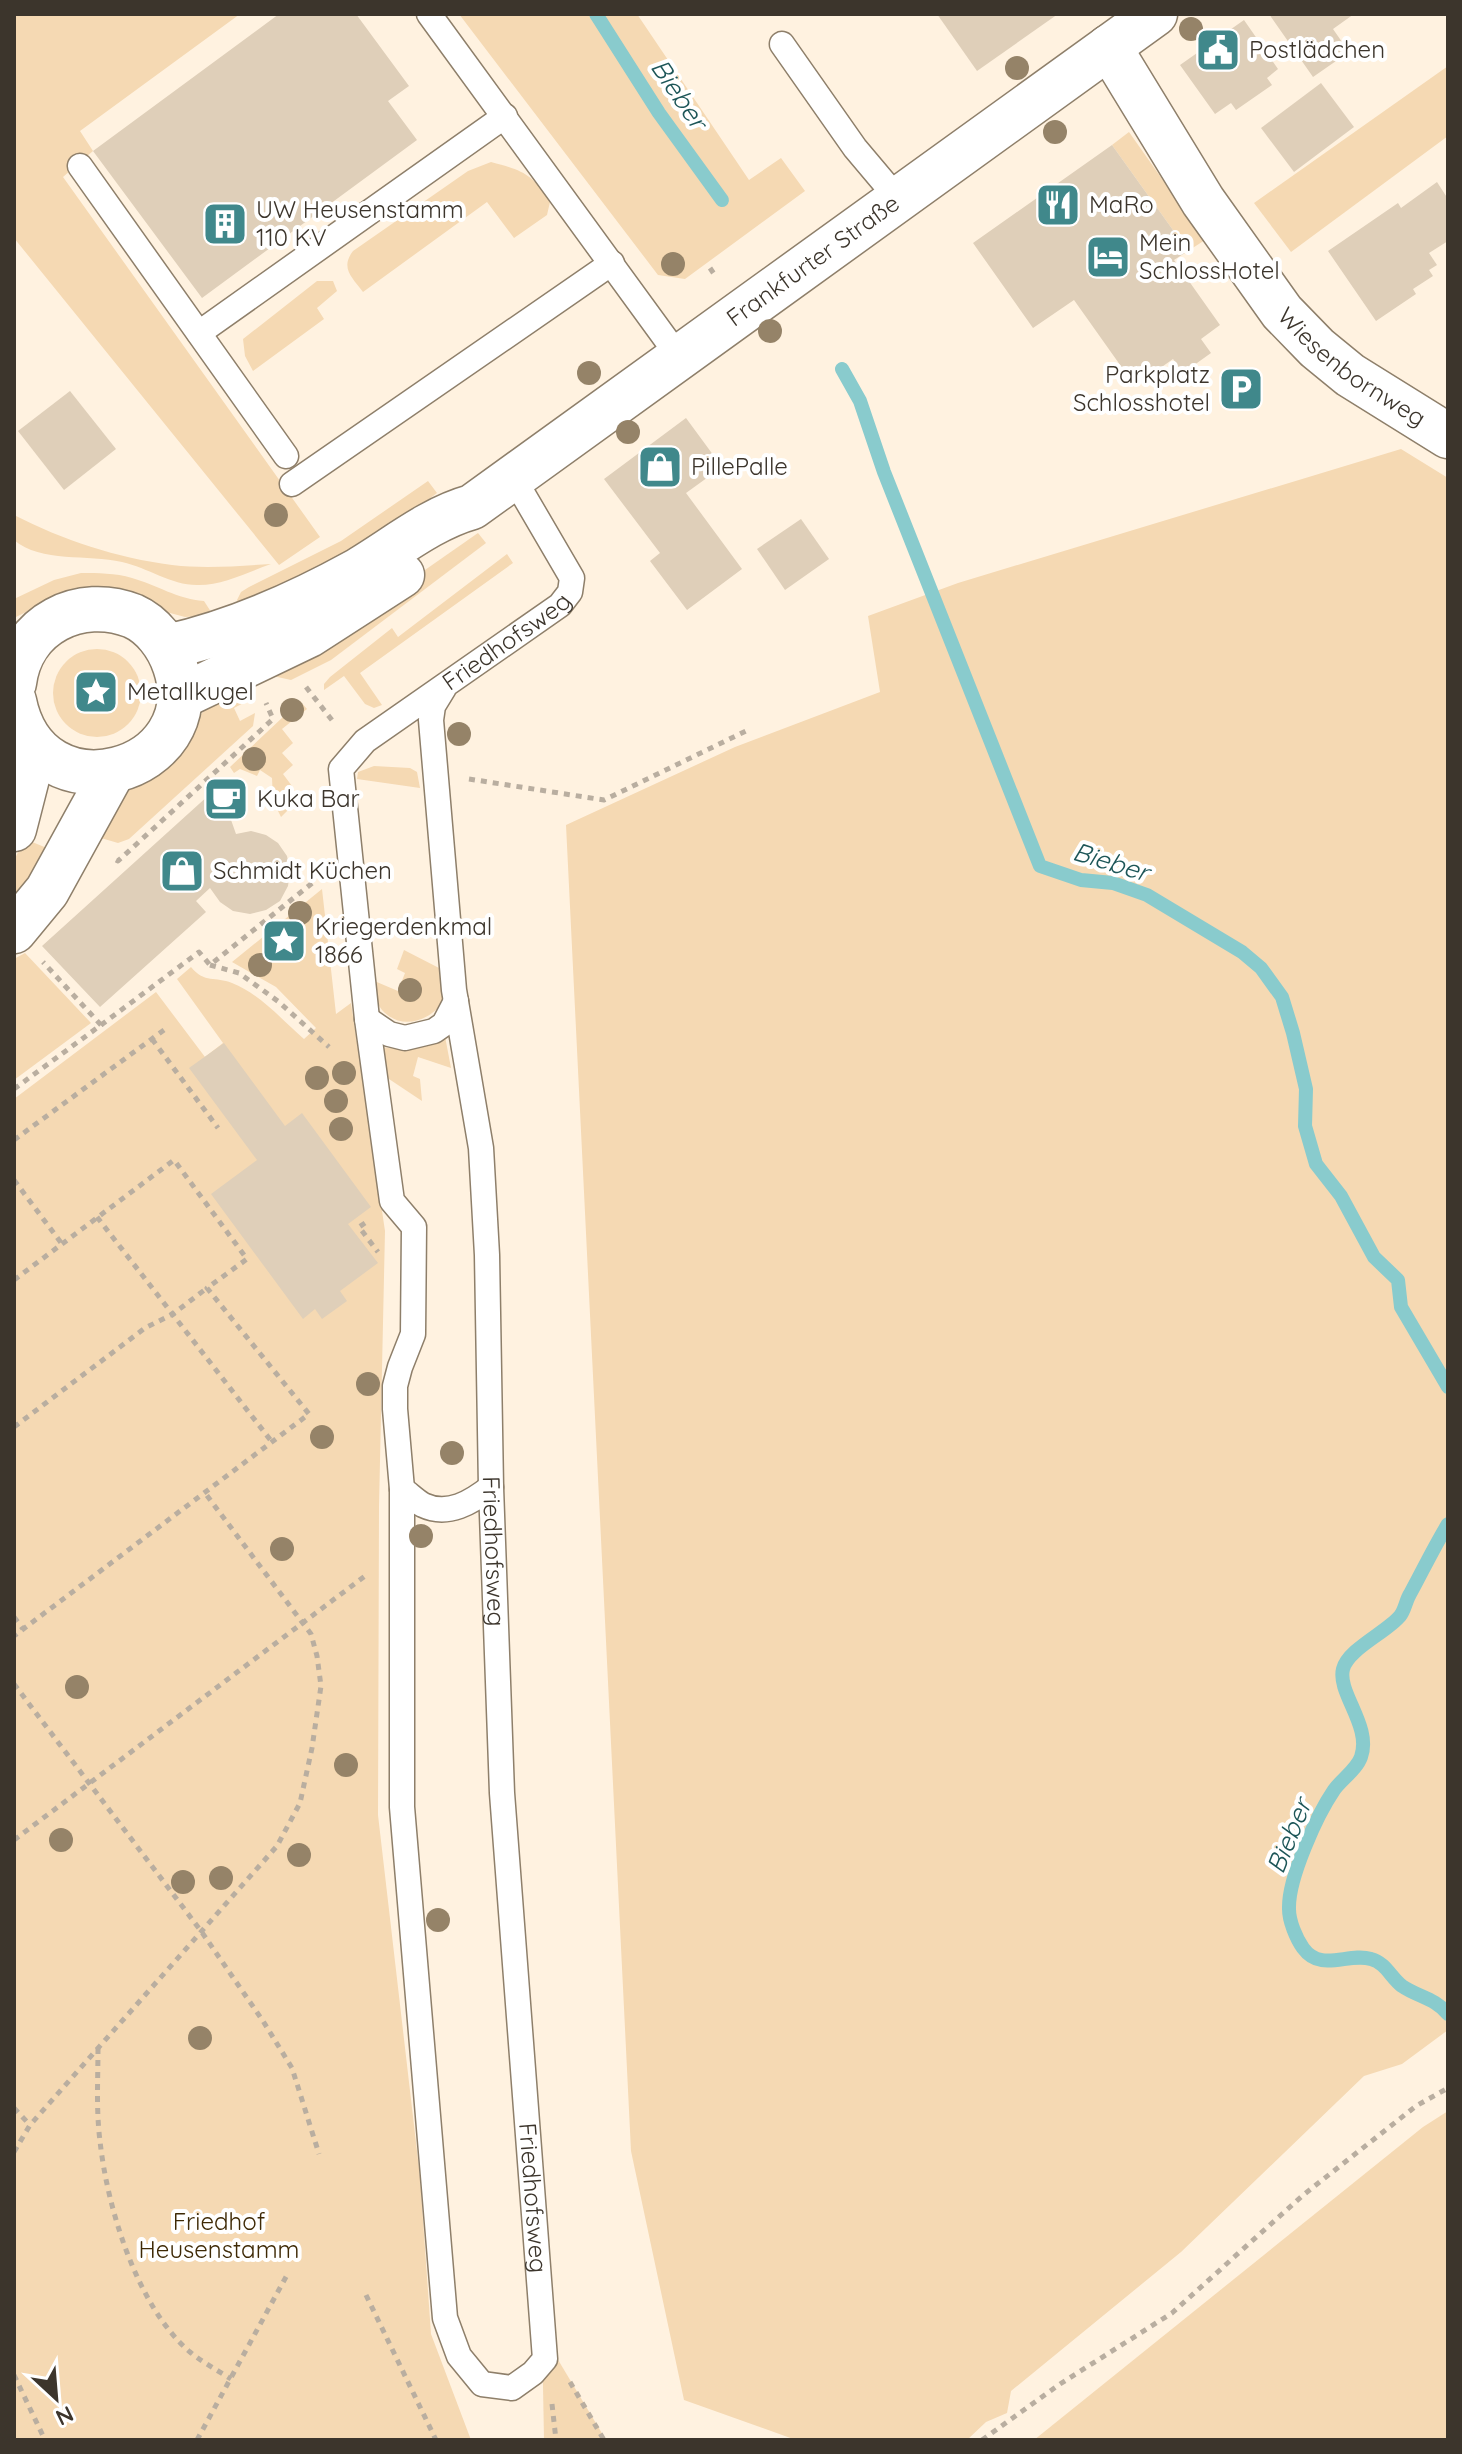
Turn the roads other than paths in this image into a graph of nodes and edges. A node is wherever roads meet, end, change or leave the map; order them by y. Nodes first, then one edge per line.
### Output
1 (429, 14) edge
2 (1155, 14) edge
3 (782, 44) dead end
4 (1109, 47) junction
5 (505, 116) junction
6 (80, 166) dead end
7 (898, 199) junction
8 (612, 263) junction
9 (199, 333) junction
10 (679, 357) junction
11 (1448, 436) edge
12 (286, 456) dead end
13 (513, 477) junction
14 (292, 484) dead end
15 (472, 507) junction
16 (167, 647) junction
17 (444, 688) junction
18 (19, 695) edge
19 (180, 697) junction
20 (112, 773) junction
21 (14, 829) edge
22 (26, 944) edge
23 (456, 1001) junction
24 (367, 1019) junction
25 (491, 1487) junction
26 (402, 1489) junction

1 - 5 lane
2 - 4 street, Frankfurter Straße
3 - 7 lane
4 - 7 street, Frankfurter Straße
4 - 11 street, Wiesenbornweg
5 - 8 lane
5 - 9 lane
6 - 9 lane
7 - 10 street, Frankfurter Straße
8 - 10 lane
8 - 14 lane
9 - 12 lane
10 - 13 street, Frankfurter Straße
13 - 15 street, Frankfurter Straße
13 - 17 lane, Friedhofsweg
15 - 16 street, Frankfurter Straße
15 - 19 street, Frankfurter Straße
16 - 18 street
16 - 19 street
17 - 23 lane, Friedhofsweg
17 - 24 lane
18 - 20 street
18 - 21 street
19 - 20 street
20 - 22 street
23 - 24 lane
23 - 25 lane, Friedhofsweg
24 - 26 lane
25 - 26 lane
25 - 26 lane, Friedhofsweg

